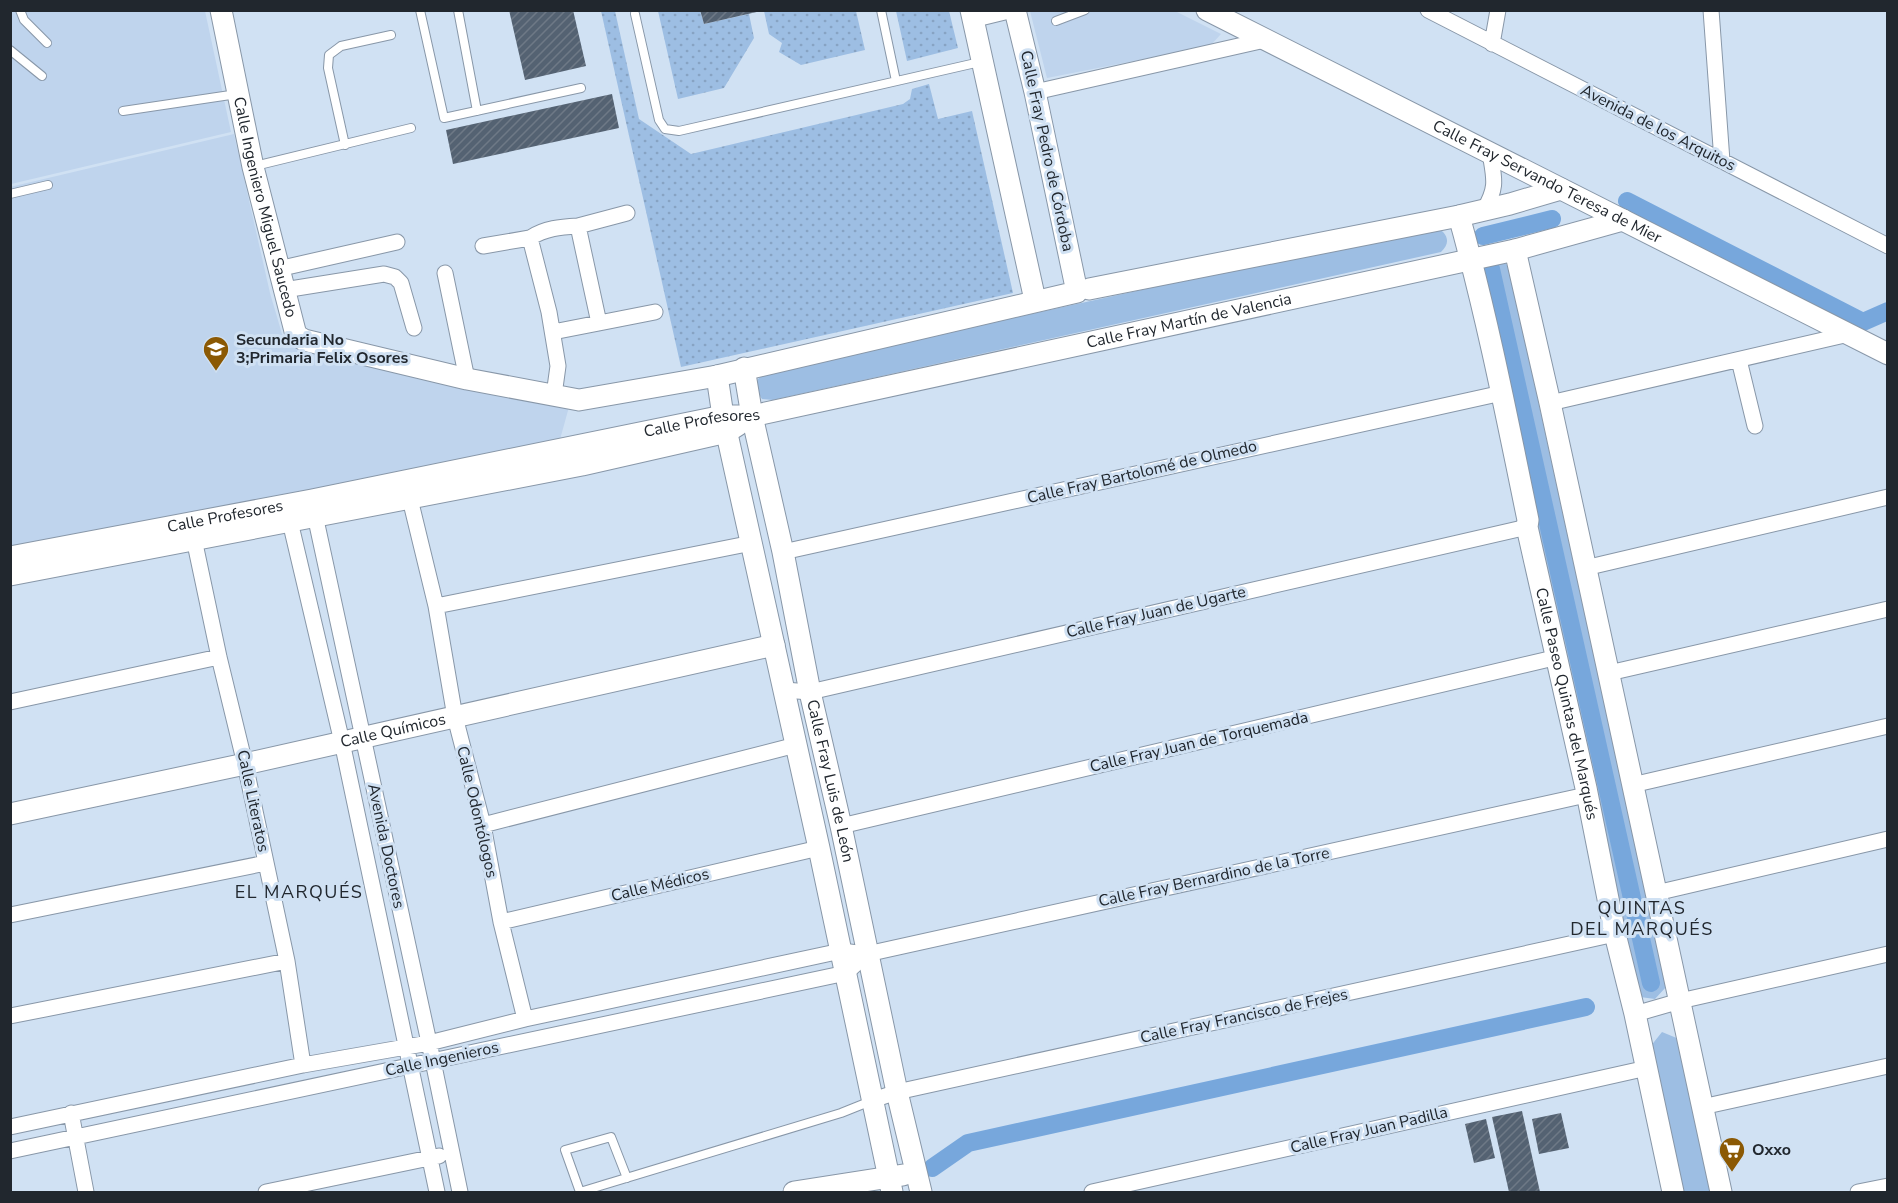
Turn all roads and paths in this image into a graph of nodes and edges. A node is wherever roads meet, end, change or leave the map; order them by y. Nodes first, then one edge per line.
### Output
1 (20, 10) edge
2 (221, 10) edge
3 (420, 10) edge
4 (458, 10) edge
5 (881, 10) edge
6 (1014, 10) edge
7 (1085, 10) edge
8 (1207, 10) edge
9 (1428, 10) edge
10 (1498, 10) edge
11 (1711, 10) edge
12 (635, 14) dead end
13 (972, 15) edge
14 (1056, 21) dead end
15 (390, 35) dead end
16 (1265, 39) junction
17 (46, 43) dead end
18 (1492, 44) junction
19 (10, 50) edge
20 (982, 62) junction
21 (42, 76) dead end
22 (896, 81) junction
23 (581, 88) dead end
24 (1035, 92) junction
25 (238, 94) junction
26 (123, 111) dead end
27 (477, 111) junction
28 (411, 128) dead end
29 (345, 145) junction
30 (1490, 153) junction
31 (1722, 161) junction
32 (253, 166) junction
33 (48, 185) dead end
34 (1561, 189) junction
35 (10, 194) edge
36 (1484, 210) junction
37 (627, 213) dead end
38 (1459, 216) junction
39 (1623, 220) junction
40 (578, 226) junction
41 (530, 238) junction
42 (1885, 241) edge
43 (397, 242) dead end
44 (483, 246) dead end
45 (1515, 250) junction
46 (1471, 259) junction
47 (279, 269) junction
48 (446, 273) dead end
49 (284, 290) junction
50 (1083, 290) junction
51 (1035, 300) junction
52 (655, 312) dead end
53 (599, 323) junction
54 (414, 328) dead end
55 (553, 332) junction
56 (1849, 334) junction
57 (1887, 354) edge
58 (1739, 360) junction
59 (744, 368) junction
60 (717, 376) junction
61 (467, 379) junction
62 (1502, 393) junction
63 (555, 395) junction
64 (1550, 403) junction
65 (752, 416) junction
66 (725, 424) junction
67 (1755, 426) dead end
68 (1887, 496) edge
69 (410, 499) junction
70 (313, 508) junction
71 (288, 512) junction
72 (1527, 527) junction
73 (194, 539) junction
74 (752, 543) junction
75 (783, 552) junction
76 (10, 557) edge
77 (1585, 568) junction
78 (10, 574) edge
79 (436, 606) junction
80 (1887, 609) edge
81 (774, 645) junction
82 (219, 657) junction
83 (1558, 657) junction
84 (1609, 673) junction
85 (784, 690) junction
86 (810, 692) junction
87 (10, 702) edge
88 (455, 717) junction
89 (1887, 726) edge
90 (363, 738) junction
91 (342, 742) junction
92 (796, 745) junction
93 (245, 764) junction
94 (1632, 785) junction
95 (1586, 795) junction
96 (10, 814) edge
97 (483, 825) junction
98 (841, 826) junction
99 (1887, 839) edge
100 (819, 848) junction
101 (266, 863) junction
102 (1656, 892) junction
103 (10, 915) edge
104 (501, 922) junction
105 (1615, 934) junction
106 (841, 951) junction
107 (867, 954) junction
108 (1887, 954) edge
109 (287, 961) junction
110 (846, 973) junction
111 (1680, 1000) junction
112 (1635, 1014) junction
113 (10, 1016) edge
114 (525, 1019) junction
115 (429, 1043) junction
116 (406, 1047) junction
117 (434, 1061) junction
118 (303, 1065) junction
119 (410, 1066) junction
120 (1887, 1066) edge
121 (1647, 1068) junction
122 (897, 1092) junction
123 (873, 1100) junction
124 (1702, 1107) junction
125 (71, 1113) junction
126 (10, 1127) edge
127 (75, 1137) junction
128 (10, 1151) edge
129 (451, 1154) junction
130 (429, 1158) junction
131 (627, 1178) junction
132 (919, 1183) edge
133 (890, 1185) edge
134 (1887, 1186) edge
135 (86, 1192) edge
136 (266, 1192) edge
137 (437, 1192) edge
138 (460, 1192) edge
139 (580, 1192) edge
140 (794, 1192) edge
141 (1092, 1192) edge
142 (1673, 1192) edge
143 (1721, 1192) edge
144 (1858, 1192) edge

1 - 17 lane
2 - 25 street, Calle Ingeniero Miguel Saucedo
3 - 27 lane
4 - 27 lane
5 - 22 lane
6 - 13 street, Calle Fray Pedro de Córdoba
6 - 24 street, Calle Fray Pedro de Córdoba
7 - 14 lane
8 - 16 street, Calle Fray Servando Teresa de Mier
9 - 18 street, Avenida de los Arquitos
10 - 18 street
11 - 31 street
12 - 22 lane
13 - 20 street, Calle Fray Pedro de Córdoba
15 - 29 lane
16 - 24 street
16 - 30 street, Calle Fray Servando Teresa de Mier
18 - 31 street, Avenida de los Arquitos
19 - 21 lane
20 - 22 lane
20 - 51 street, Calle Fray Pedro de Córdoba
23 - 27 lane
24 - 50 street, Calle Fray Pedro de Córdoba
25 - 26 lane
25 - 32 street, Calle Ingeniero Miguel Saucedo
28 - 29 lane
29 - 32 lane
30 - 34 street, Calle Fray Servando Teresa de Mier
30 - 36 street
31 - 42 street, Avenida de los Arquitos
32 - 47 street, Calle Ingeniero Miguel Saucedo
33 - 35 lane
34 - 36 street
34 - 39 street, Calle Fray Servando Teresa de Mier
36 - 38 street
37 - 40 street
38 - 46 street, Calle Paseo Quintas del Marqués
38 - 50 street
39 - 45 street, Calle Fray Martín de Valencia
39 - 56 street, Calle Fray Servando Teresa de Mier
40 - 41 street
40 - 53 street
41 - 44 street
41 - 55 street
43 - 47 street
45 - 46 street, Calle Fray Martín de Valencia
45 - 64 street
46 - 62 street, Calle Paseo Quintas del Marqués
46 - 65 street, Calle Fray Martín de Valencia
47 - 49 street, Calle Ingeniero Miguel Saucedo
48 - 61 street
49 - 54 street
49 - 61 street, Calle Ingeniero Miguel Saucedo
50 - 51 street
51 - 59 street
52 - 53 street
53 - 55 street
55 - 63 street
56 - 57 street, Calle Fray Servando Teresa de Mier
56 - 58 street
58 - 64 street
58 - 67 street
59 - 60 street
59 - 65 street, Calle Fray Luis de León
60 - 63 street, Calle Ingeniero Miguel Saucedo
60 - 66 street, Calle Fray Luis de León
61 - 63 street, Calle Ingeniero Miguel Saucedo
62 - 72 street, Calle Paseo Quintas del Marqués
62 - 75 street, Calle Fray Bartolomé de Olmedo
64 - 77 street
65 - 66 street, Calle Profesores
65 - 75 street, Calle Fray Luis de León
66 - 69 street, Calle Profesores
66 - 70 street, Calle Profesores
66 - 74 street, Calle Fray Luis de León
68 - 77 street
69 - 70 street, Calle Profesores
69 - 79 street, Calle Odontólogos
70 - 71 street, Calle Profesores
70 - 90 street, Avenida Doctores
71 - 73 street, Calle Profesores
71 - 76 street, Calle Profesores
71 - 91 street, Avenida Doctores
72 - 83 street, Calle Paseo Quintas del Marqués
72 - 86 street, Calle Fray Juan de Ugarte
73 - 78 street, Calle Profesores
73 - 82 street, Calle Literatos
74 - 79 street
74 - 81 street, Calle Fray Luis de León
75 - 86 street, Calle Fray Luis de León
77 - 84 street
79 - 88 street, Calle Odontólogos
80 - 84 street
81 - 85 street, Calle Fray Luis de León
81 - 88 street, Calle Químicos
82 - 87 street
82 - 93 street, Calle Literatos
83 - 95 street, Calle Paseo Quintas del Marqués
83 - 98 street, Calle Fray Juan de Torquemada
84 - 94 street
85 - 86 street, Calle Fray Juan de Ugarte
85 - 92 street, Calle Fray Luis de León
86 - 98 street, Calle Fray Luis de León
88 - 90 street, Calle Químicos
88 - 97 street, Calle Odontólogos
89 - 94 street
90 - 91 street, Calle Químicos
90 - 115 street, Avenida Doctores
91 - 93 street, Calle Químicos
91 - 116 street, Avenida Doctores
92 - 97 street
92 - 100 street, Calle Fray Luis de León
93 - 96 street, Calle Químicos
93 - 101 street, Calle Literatos
94 - 102 street
95 - 105 street, Calle Paseo Quintas del Marqués
95 - 107 street, Calle Fray Bernardino de la Torre
97 - 104 street, Calle Odontólogos
98 - 107 street, Calle Fray Luis de León
99 - 102 street
100 - 104 street, Calle Médicos
100 - 106 street, Calle Fray Luis de León
101 - 103 street
101 - 109 street, Calle Literatos
102 - 111 street
104 - 114 street, Calle Odontólogos
105 - 112 street, Calle Paseo Quintas del Marqués
105 - 122 street, Calle Fray Francisco de Frejes
106 - 107 street, Calle Fray Bernardino de la Torre
106 - 110 street, Calle Fray Luis de León
106 - 114 street, Calle Ingenieros
107 - 110 street
107 - 122 street, Calle Fray Luis de León
108 - 111 street
109 - 113 street
109 - 118 street, Calle Literatos
110 - 117 street, Calle Ingenieros
110 - 123 street, Calle Fray Luis de León
111 - 112 street
111 - 124 street
112 - 121 street, Calle Paseo Quintas del Marqués
114 - 115 street, Calle Ingenieros
115 - 116 street, Calle Ingenieros
115 - 117 street, Avenida Doctores
116 - 118 street, Calle Ingenieros
116 - 119 street, Avenida Doctores
117 - 119 street, Calle Ingenieros
117 - 129 street, Avenida Doctores
118 - 125 street, Calle Ingenieros
119 - 127 street, Calle Ingenieros
119 - 130 street, Avenida Doctores
120 - 124 street
121 - 141 street, Calle Fray Juan Padilla
121 - 142 street, Calle Paseo Quintas del Marqués
122 - 123 street, Calle Fray Francisco de Frejes
122 - 132 street, Calle Fray Luis de León
123 - 131 lane
123 - 133 street, Calle Fray Luis de León
124 - 143 street
125 - 126 street, Calle Ingenieros
125 - 127 street
127 - 128 street, Calle Ingenieros
127 - 135 street
129 - 130 street
129 - 138 street, Avenida Doctores
130 - 136 street
130 - 137 street, Avenida Doctores
131 - 139 lane
131 - 139 lane
132 - 133 street
133 - 140 street
134 - 144 street

